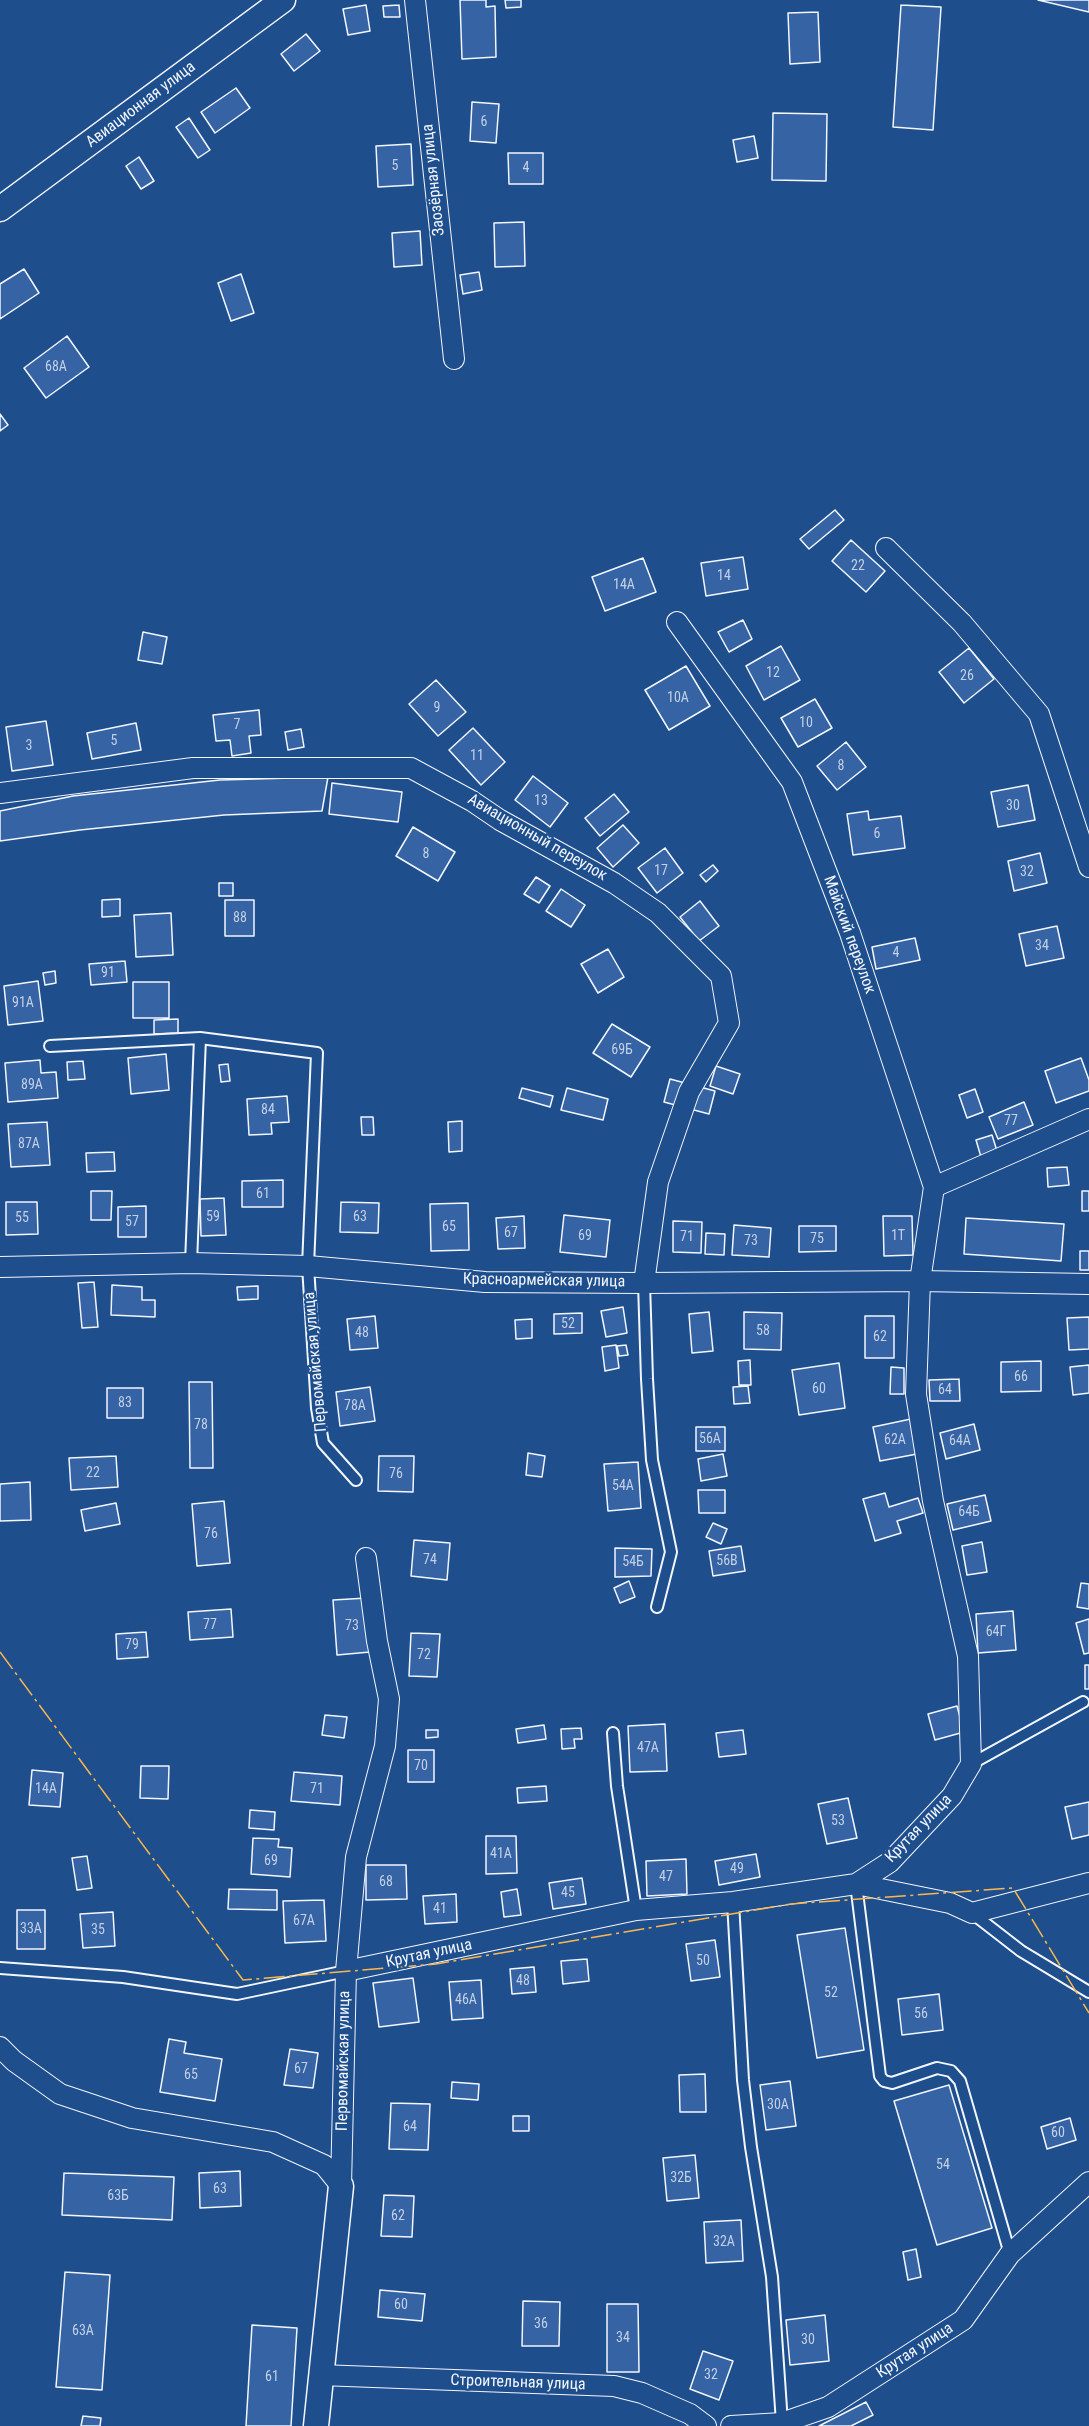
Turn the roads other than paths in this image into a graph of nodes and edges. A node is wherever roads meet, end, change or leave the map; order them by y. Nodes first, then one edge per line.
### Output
1 (283, 0) edge
2 (415, 0) edge
3 (0, 209) edge
4 (454, 359) dead end
5 (886, 548) dead end
6 (676, 622) dead end
7 (0, 793) edge
8 (1089, 867) edge
9 (200, 1038) junction
10 (50, 1046) dead end
11 (1089, 1119) edge
12 (934, 1187) junction
13 (191, 1263) junction
14 (308, 1266) junction
15 (0, 1267) edge
16 (920, 1281) junction
17 (644, 1283) junction
18 (1089, 1284) edge
19 (356, 1480) dead end
20 (366, 1558) dead end
21 (657, 1607) dead end
22 (1083, 1702) dead end
23 (613, 1733) dead end
24 (971, 1764) junction
25 (1089, 1883) edge
26 (856, 1884) junction
27 (733, 1902) junction
28 (636, 1910) junction
29 (972, 1913) junction
30 (0, 1968) edge
31 (346, 1971) junction
32 (1089, 1992) edge
33 (0, 2047) edge
34 (1088, 2185) edge
35 (341, 2186) junction
36 (1010, 2254) junction
37 (320, 2375) junction
38 (782, 2423) junction
39 (316, 2426) edge
40 (706, 2426) edge
41 (731, 2426) edge

1 - 3 street, Авиационная улица
2 - 4 street, Заозёрная улица
5 - 8 street
6 - 12 street, Майский переулок
7 - 17 street, Авиационный переулок
9 - 10 lane
9 - 13 lane
9 - 14 lane, Первомайская улица
11 - 12 street
12 - 16 street, Майский переулок
13 - 14 street, Красноармейская улица
13 - 15 street, Красноармейская улица
14 - 17 street, Красноармейская улица
14 - 19 lane, Первомайская улица
16 - 17 street, Красноармейская улица
16 - 18 street, Красноармейская улица
16 - 24 street, Майский переулок
17 - 21 lane
20 - 31 street, Первомайская улица
22 - 24 lane
23 - 28 lane
24 - 26 street, Крутая улица
25 - 29 street
26 - 27 street, Крутая улица
26 - 29 street, Крутая улица
26 - 36 lane
27 - 28 street, Крутая улица
27 - 38 lane
28 - 31 street, Крутая улица
29 - 32 lane
30 - 31 lane, Крутая улица
31 - 35 street, Первомайская улица
33 - 35 street
34 - 36 street, Крутая улица
35 - 37 street, Первомайская улица
36 - 38 street, Крутая улица
37 - 39 street, Первомайская улица
37 - 40 street, Строительная улица
38 - 41 street, Крутая улица

